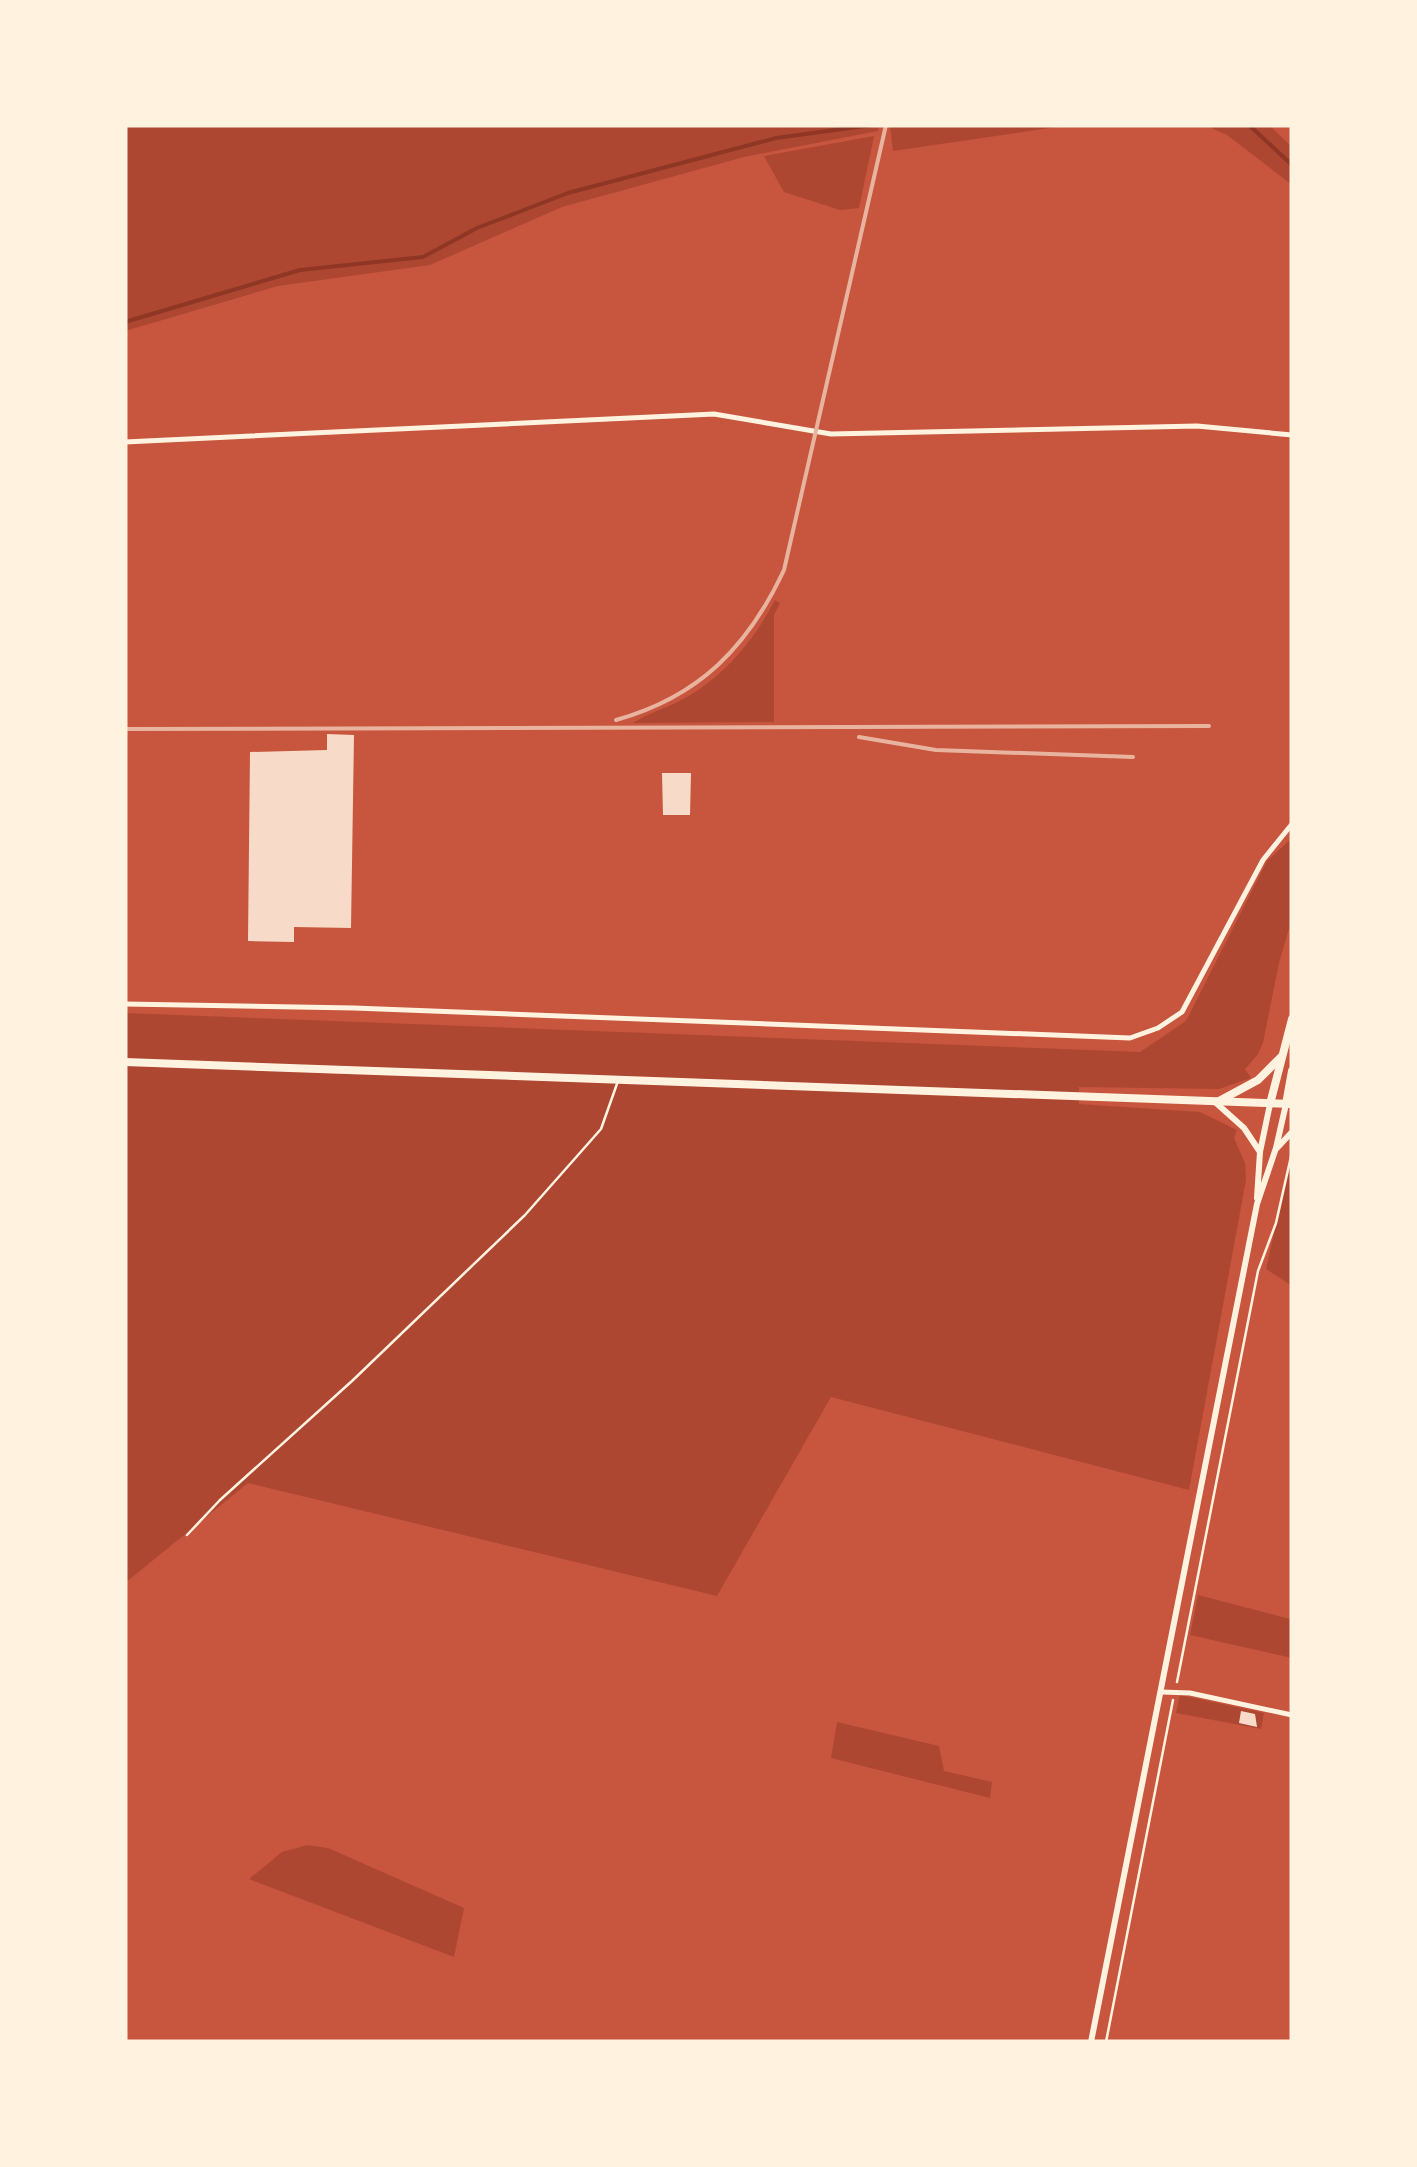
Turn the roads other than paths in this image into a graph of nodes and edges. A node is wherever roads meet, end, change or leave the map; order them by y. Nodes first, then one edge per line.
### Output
1 (1292, 435) edge
2 (125, 442) edge
3 (1292, 824) edge
4 (125, 1004) edge
5 (1291, 1023) edge
6 (1292, 1046) edge
7 (1281, 1058) junction
8 (125, 1062) edge
9 (1292, 1070) edge
10 (619, 1079) junction
11 (1215, 1102) junction
12 (1270, 1104) junction
13 (1289, 1104) edge
14 (1292, 1132) edge
15 (1276, 1148) junction
16 (1260, 1152) junction
17 (1257, 1204) junction
18 (187, 1535) dead end
19 (1162, 1692) junction
20 (1292, 1716) edge
21 (1091, 2042) edge

1 - 2 street
3 - 4 street
5 - 6 main road
5 - 7 main road
7 - 11 main road
7 - 12 main road
8 - 10 main road
9 - 13 main road
10 - 11 main road
10 - 18 lane
11 - 12 main road
11 - 16 street
12 - 13 main road
12 - 16 street
13 - 15 street
14 - 15 street
15 - 17 street
16 - 17 street
17 - 19 street
19 - 20 street
19 - 21 street

